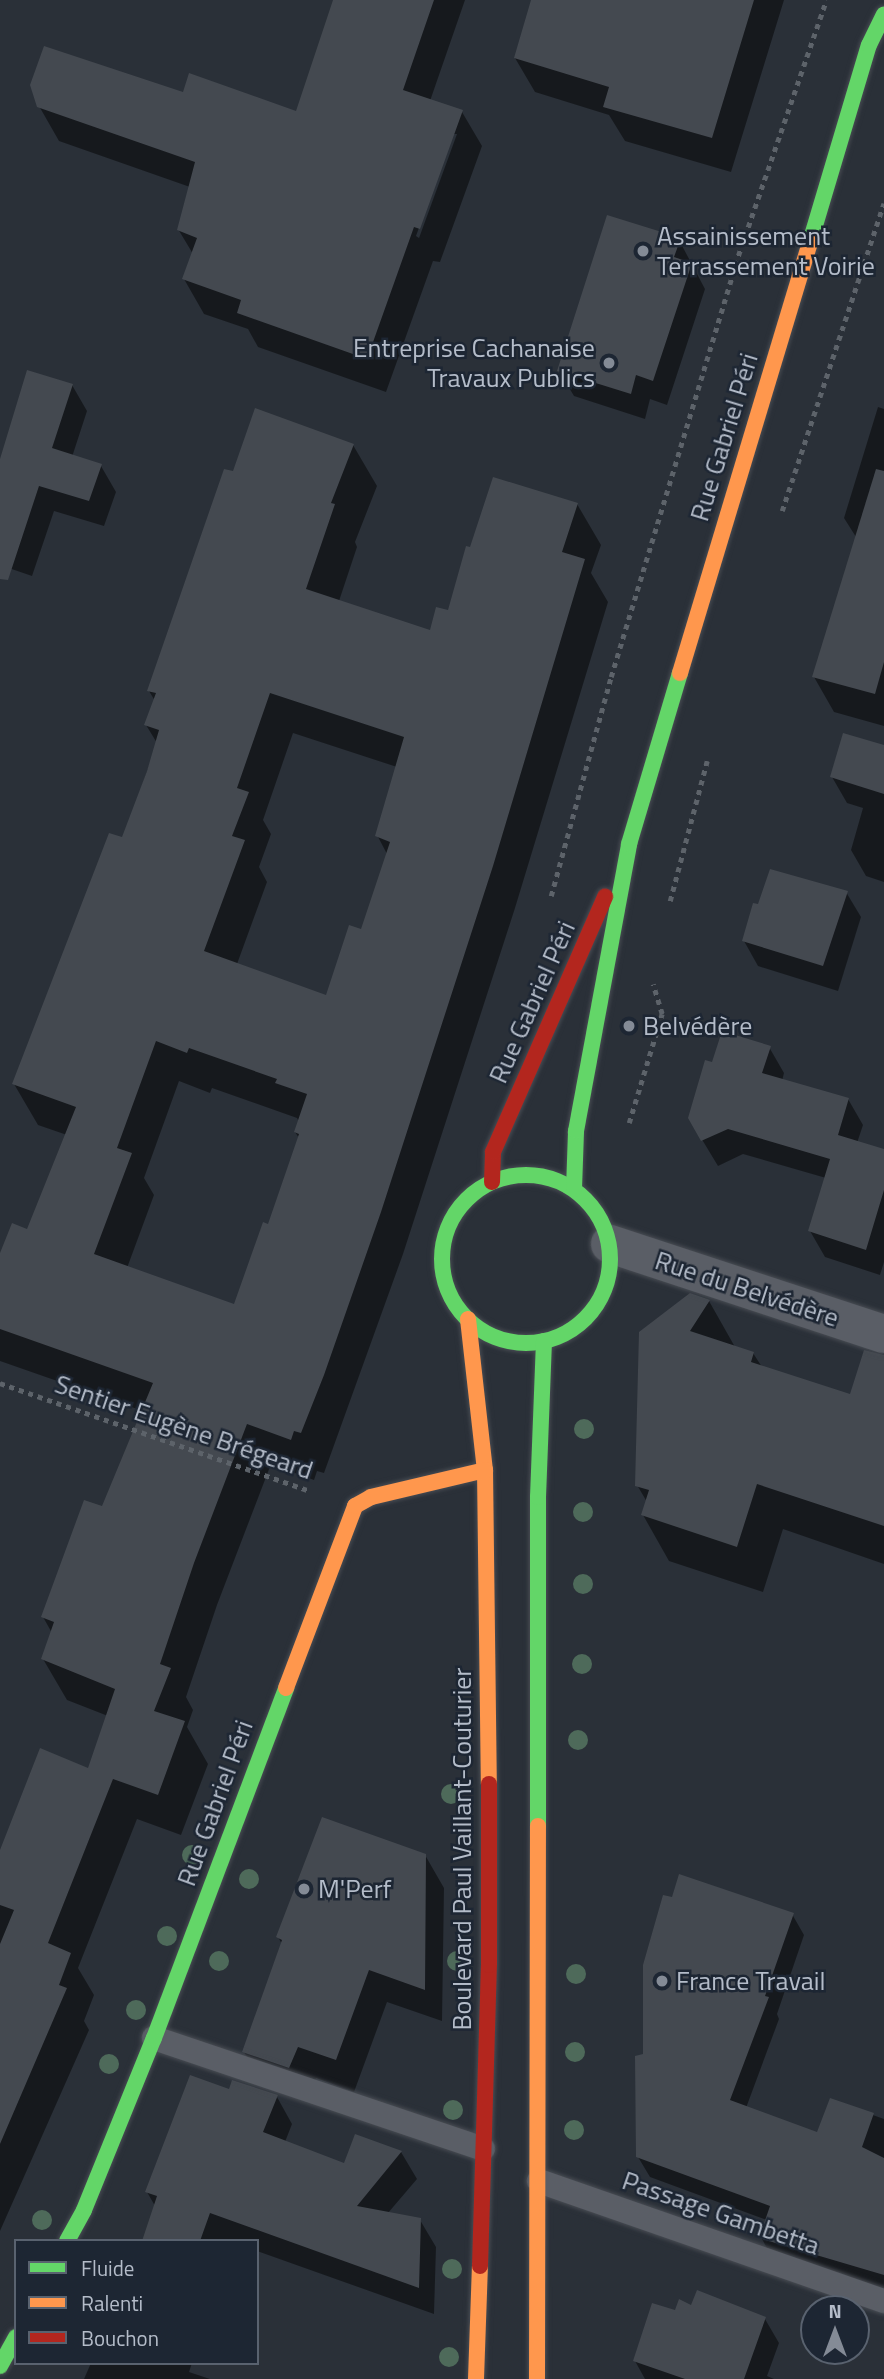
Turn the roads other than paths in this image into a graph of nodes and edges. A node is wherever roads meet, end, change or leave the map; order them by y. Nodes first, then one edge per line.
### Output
1 (871, 0) edge
2 (884, 14) edge
3 (869, 45) junction
4 (629, 844) junction
5 (492, 1182) junction
6 (574, 1189) junction
7 (610, 1244) junction
8 (468, 1319) junction
9 (884, 1334) edge
10 (544, 1341) junction
11 (485, 1470) junction
12 (154, 2038) junction
13 (483, 2149) junction
14 (539, 2181) junction
15 (68, 2239) edge
16 (884, 2301) edge
17 (14, 2341) edge
18 (0, 2366) edge
19 (476, 2379) edge
20 (537, 2379) edge

1 - 3 main road, Rue Gabriel Péri
2 - 3 main road, Rue Gabriel Péri
3 - 4 main road, Rue Gabriel Péri
4 - 5 main road, Rue Gabriel Péri
4 - 6 main road, Rue Gabriel Péri
5 - 6 main road
5 - 8 main road
6 - 7 main road
7 - 9 street, Rue du Belvédère
7 - 10 main road
8 - 10 main road
8 - 11 main road, Boulevard Paul Vaillant-Couturier
10 - 14 main road
11 - 12 main road, Rue Gabriel Péri
11 - 13 main road, Boulevard Paul Vaillant-Couturier
12 - 13 lane
12 - 15 main road, Rue Gabriel Péri
13 - 19 main road, Boulevard Paul Vaillant-Couturier
14 - 16 lane, Passage Gambetta
14 - 20 main road
17 - 18 main road

